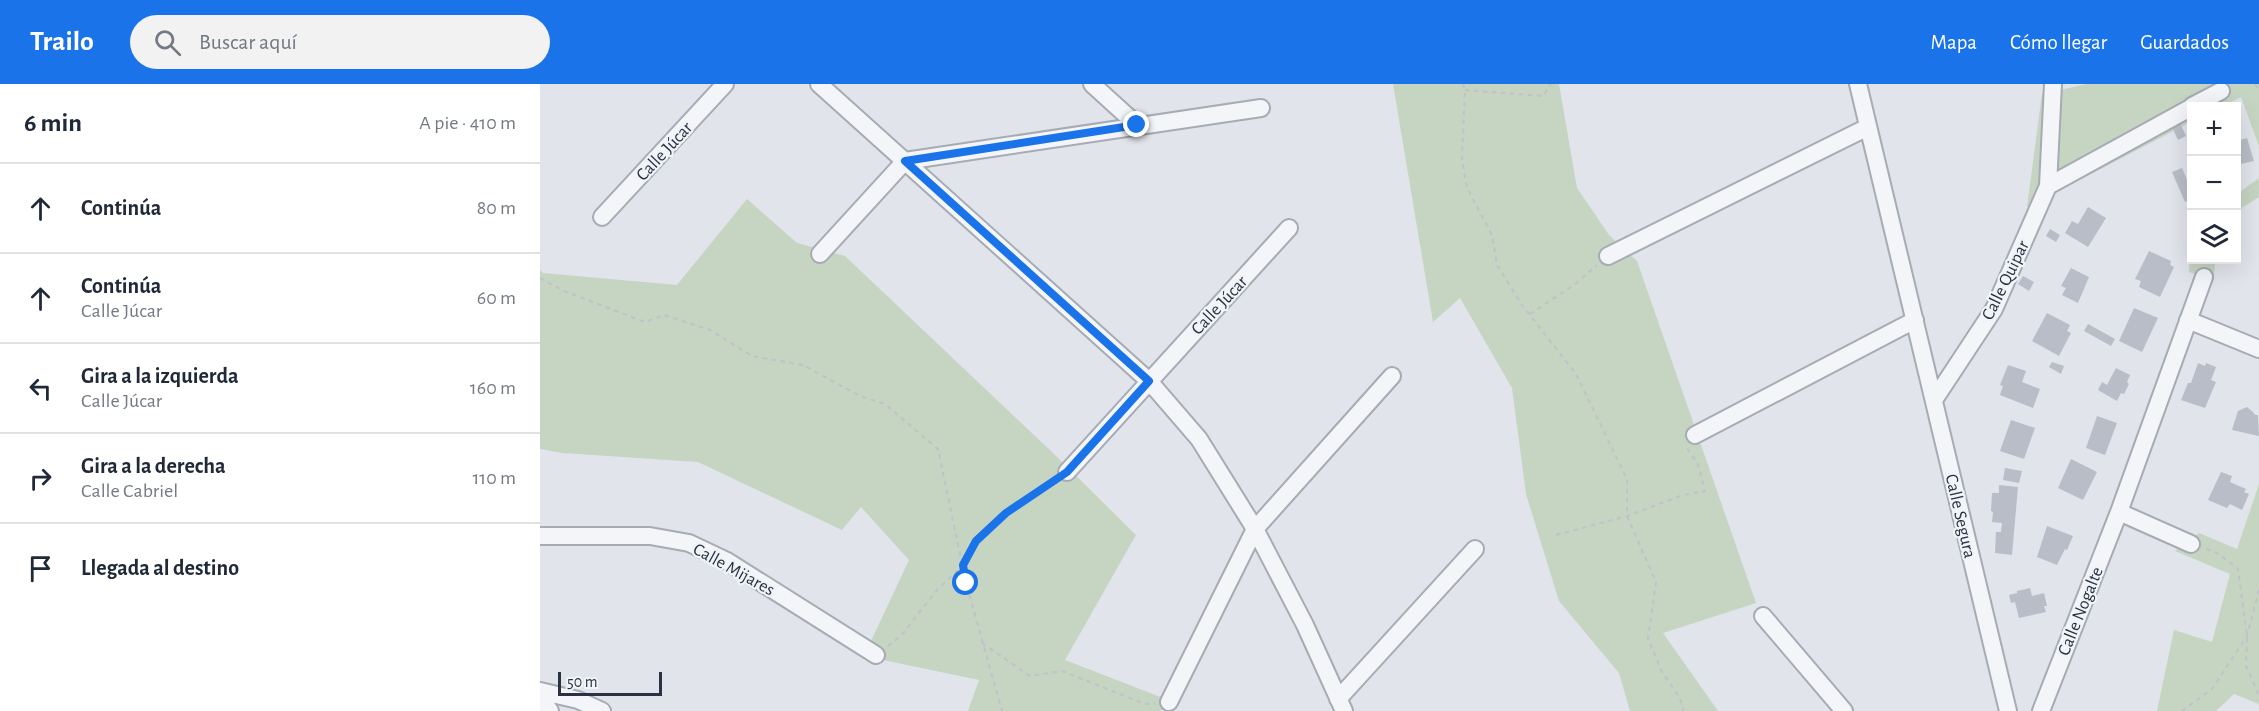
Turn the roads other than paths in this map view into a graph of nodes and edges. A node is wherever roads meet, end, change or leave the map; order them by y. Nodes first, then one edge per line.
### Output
1 (725, 84) edge
2 (819, 84) edge
3 (1092, 84) edge
4 (1858, 84) edge
5 (2053, 84) edge
6 (2221, 91) dead end
7 (2201, 102) edge
8 (1261, 108) dead end
9 (2187, 110) edge
10 (1137, 125) junction
11 (1868, 127) junction
12 (905, 161) junction
13 (2048, 186) junction
14 (602, 217) dead end
15 (1289, 228) dead end
16 (820, 254) dead end
17 (1608, 256) road end
18 (2204, 277) dead end
19 (1915, 320) junction
20 (2188, 320) junction
21 (2259, 349) edge
22 (1392, 376) dead end
23 (1149, 381) junction
24 (1934, 400) junction
25 (1691, 441) road end
26 (1067, 472) road end
27 (2120, 512) junction
28 (1254, 529) junction
29 (540, 536) edge
30 (2192, 544) road end
31 (1475, 549) dead end
32 (1763, 616) dead end
33 (876, 655) road end
34 (540, 691) edge
35 (540, 697) edge
36 (1169, 702) road end
37 (1341, 705) edge
38 (550, 711) edge
39 (602, 711) edge
40 (1844, 711) edge
41 (2008, 711) edge
42 (2040, 711) edge

1 - 14 street, Calle Júcar
2 - 12 street
3 - 10 street
4 - 11 street, Calle Segura
5 - 13 street, Calle Quipar
6 - 7 street
8 - 10 street
9 - 13 street
10 - 12 street
11 - 17 street
11 - 19 street, Calle Segura
12 - 16 street
12 - 23 street
13 - 24 street, Calle Quipar
15 - 23 street, Calle Júcar
18 - 20 street, Calle Nogalte
19 - 24 street, Calle Segura
19 - 25 street
20 - 21 street
20 - 27 street, Calle Nogalte
22 - 28 street
23 - 26 street, Calle Júcar
23 - 28 street
24 - 41 street, Calle Segura
27 - 30 street
27 - 42 street, Calle Nogalte
28 - 36 street
28 - 37 street
29 - 33 street, Calle Mijares
31 - 37 street
32 - 40 street
34 - 39 street
35 - 38 street

